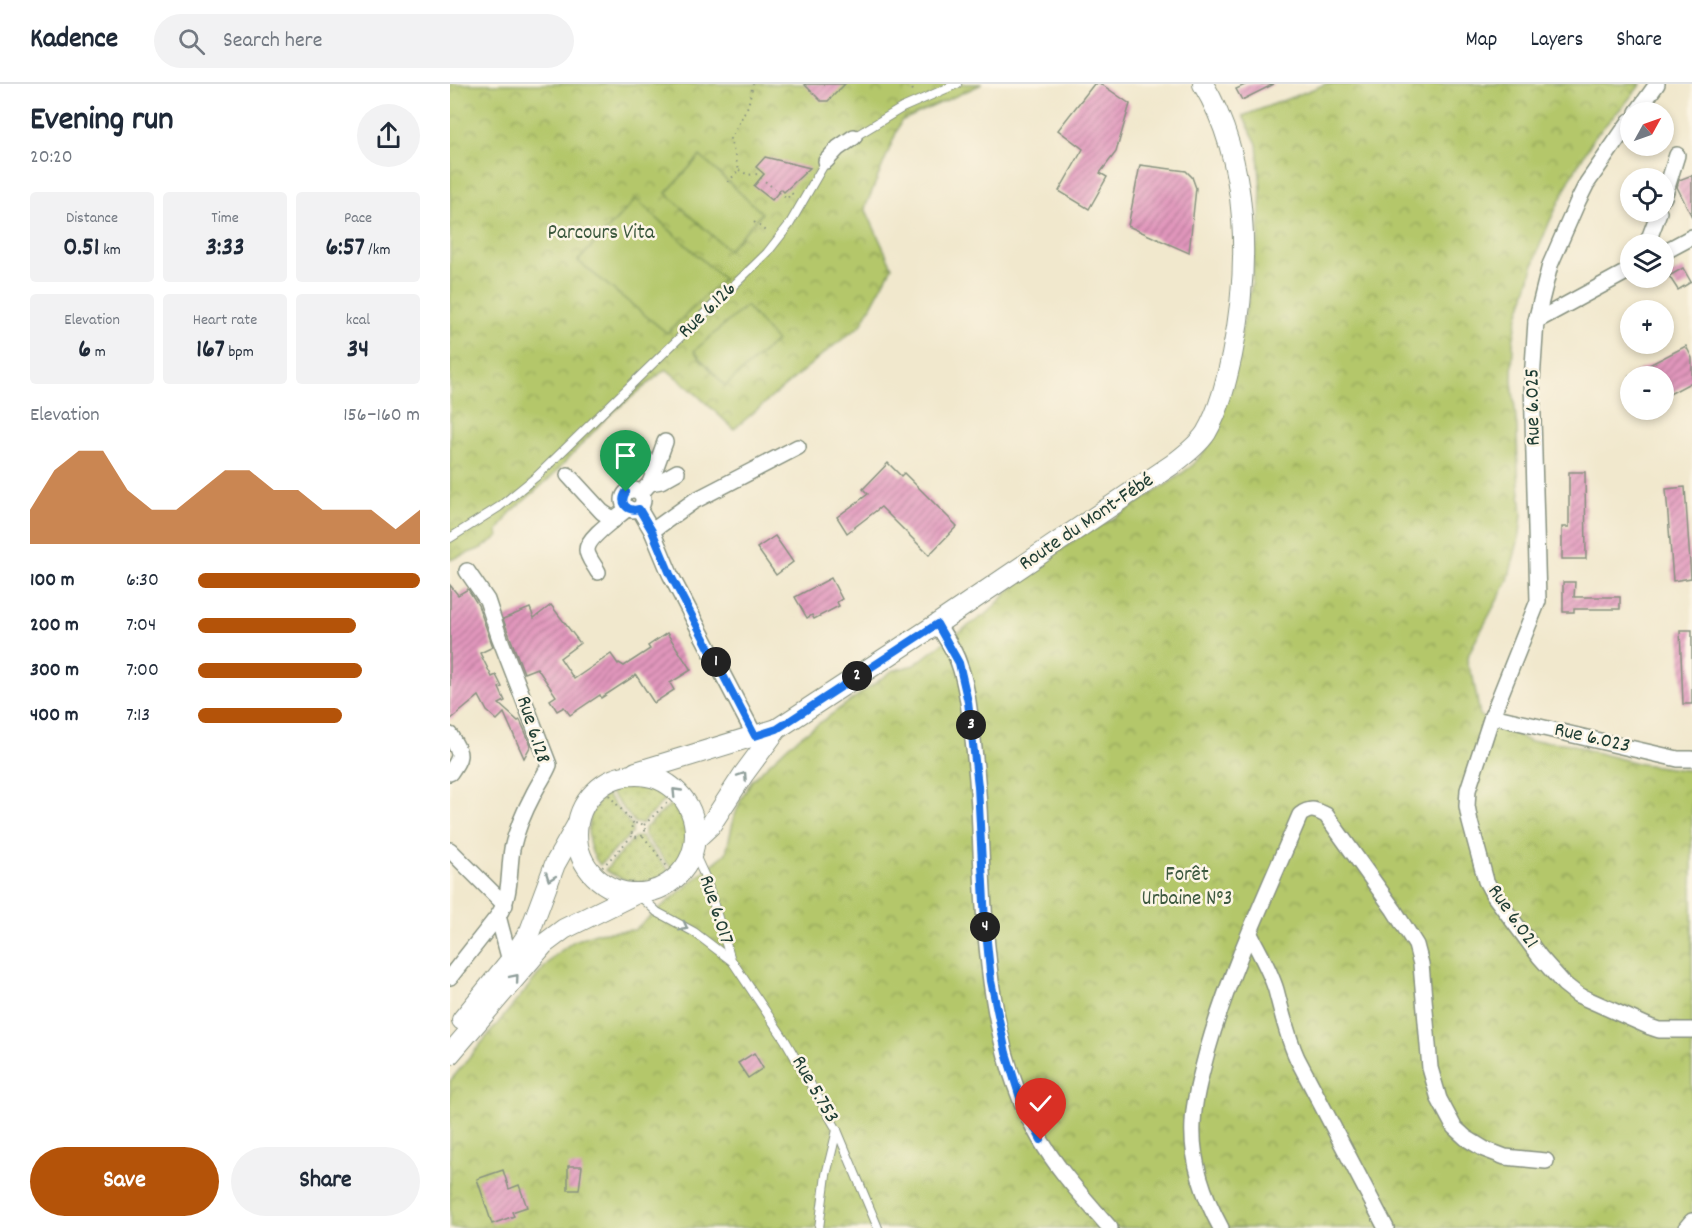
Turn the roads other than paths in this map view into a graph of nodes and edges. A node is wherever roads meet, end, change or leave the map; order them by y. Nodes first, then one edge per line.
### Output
1 (957, 84) edge
2 (1203, 84) edge
3 (1657, 84) edge
4 (1644, 102) edge
5 (1620, 135) edge
6 (854, 137) joint
7 (1677, 155) dead end
8 (826, 161) joint
9 (1673, 168) edge
10 (1692, 237) edge
11 (1674, 247) edge
12 (1620, 275) edge
13 (1536, 321) junction
14 (665, 442) dead end
15 (798, 447) dead end
16 (676, 472) dead end
17 (568, 475) dead end
18 (646, 488) junction
19 (633, 508) junction
20 (614, 520) junction
21 (652, 531) junction
22 (450, 538) edge
23 (467, 572) dead end
24 (598, 572) dead end
25 (937, 624) junction
26 (1493, 712) junction
27 (777, 729) junction
28 (450, 735) edge
29 (755, 736) junction
30 (1692, 759) edge
31 (450, 773) edge
32 (629, 774) junction
33 (577, 825) junction
34 (694, 845) junction
35 (450, 850) edge
36 (637, 893) junction
37 (502, 911) junction
38 (1250, 934) junction
39 (510, 961) junction
40 (732, 961) junction
41 (450, 977) edge
42 (1692, 1030) edge
43 (450, 1035) edge
44 (450, 1054) edge
45 (837, 1130) junction
46 (1546, 1161) dead end
47 (1692, 1221) edge
48 (819, 1228) edge
49 (878, 1228) edge
50 (1110, 1228) edge
51 (1221, 1228) edge
52 (1386, 1228) edge
53 (1686, 1228) edge

1 - 6 lane, Rue 6.126
2 - 25 street, Route du Mont-Fébé
3 - 4 street
5 - 13 street, Rue 6.025
6 - 8 street, Rue 6.126
7 - 9 street
8 - 22 lane, Rue 6.126
10 - 11 street
12 - 13 street
13 - 26 street, Rue 6.025
14 - 18 street
15 - 21 street
16 - 18 street
17 - 20 street
18 - 19 street
19 - 20 street
19 - 21 street
20 - 24 street
21 - 29 street
23 - 37 street, Rue 6.128
25 - 27 street, Route du Mont-Fébé
25 - 50 street
26 - 30 street, Rue 6.023
26 - 42 street, Rue 6.021
27 - 29 street
34 -> 27 street, Route du Mont-Fébé
28 - 31 street
29 - 32 street
32 - 33 street
32 - 34 street, Rue 6.017
33 - 36 street, Rue 6.017
33 -> 39 street
34 - 36 street, Rue 6.017
34 - 40 lane, Rue 6.017
35 - 37 street
36 -> 40 lane, Rue 6.017
44 -> 36 street
37 - 39 street, Rue 6.128
37 - 41 street
38 - 46 street
38 - 51 street
38 - 52 street
39 - 43 street
40 - 45 lane, Rue 5.753
45 - 48 lane
45 - 49 lane, Rue 5.753
47 - 53 street

